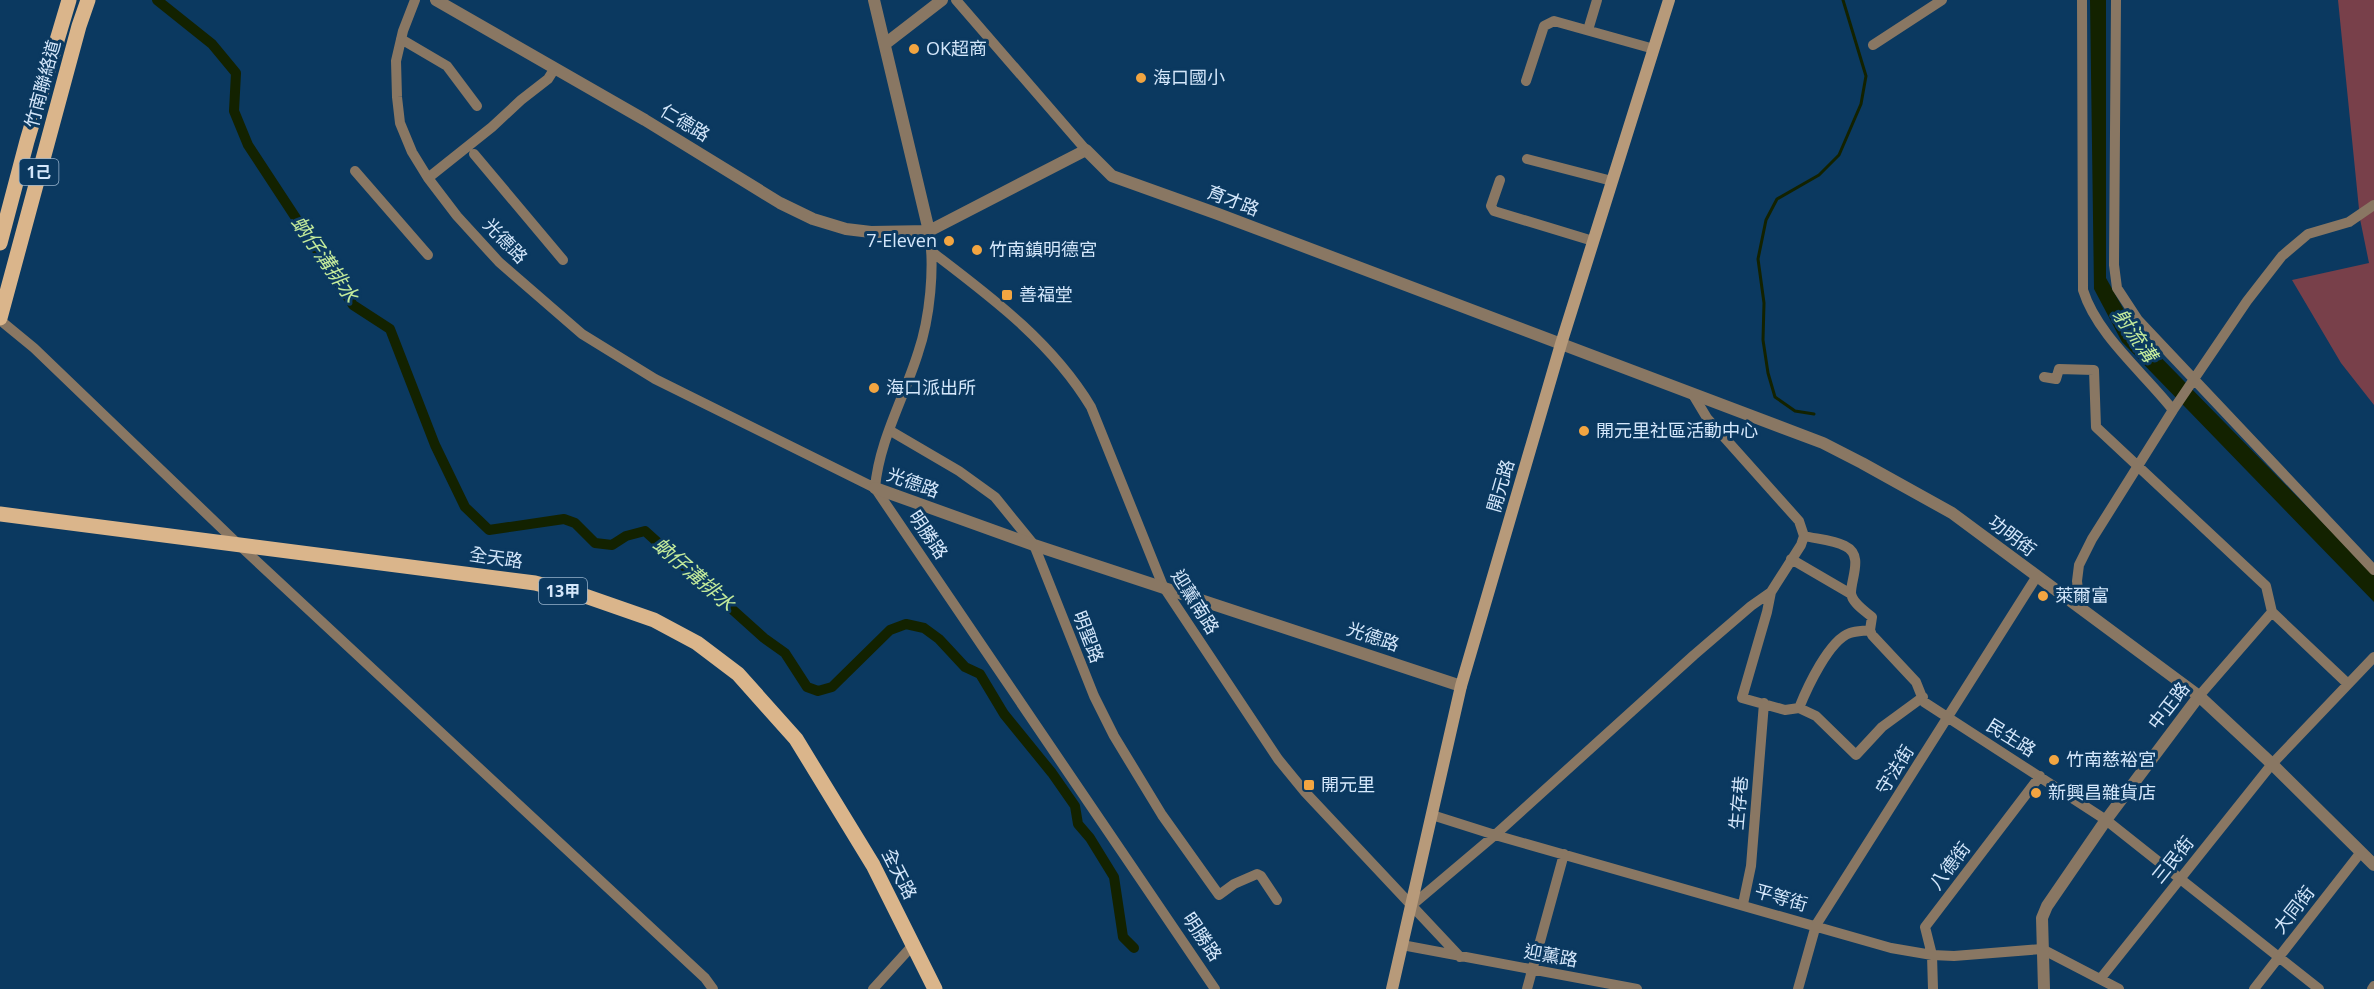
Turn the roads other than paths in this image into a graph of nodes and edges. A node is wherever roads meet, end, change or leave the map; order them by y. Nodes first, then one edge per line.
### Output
1 (69, 0) edge
2 (88, 0) edge
3 (415, 0) edge
4 (436, 0) edge
5 (873, 0) edge
6 (942, 0) edge
7 (956, 0) edge
8 (1597, 0) edge
9 (1669, 0) edge
10 (1942, 0) edge
11 (2082, 0) edge
12 (2116, 0) edge
13 (1588, 30) junction
14 (401, 39) junction
15 (885, 44) junction
16 (1873, 45) dead end
17 (1654, 49) junction
18 (555, 68) junction
19 (1526, 81) dead end
20 (477, 105) dead end
21 (1086, 150) junction
22 (474, 153) dead end
23 (1527, 159) dead end
24 (355, 171) dead end
25 (428, 178) junction
26 (1500, 180) dead end
27 (1612, 181) junction
28 (2374, 205) edge
29 (929, 231) junction
30 (1593, 241) junction
31 (0, 243) edge
32 (932, 252) junction
33 (428, 255) dead end
34 (563, 260) dead end
35 (0, 319) edge
36 (1561, 344) junction
37 (2044, 377) dead end
38 (2193, 382) junction
39 (1692, 393) junction
40 (2174, 408) junction
41 (889, 430) junction
42 (2138, 464) junction
43 (875, 488) junction
44 (0, 514) edge
45 (1804, 536) junction
46 (238, 544) junction
47 (1034, 545) junction
48 (1791, 559) junction
49 (2374, 570) edge
50 (2037, 576) junction
51 (1163, 586) junction
52 (1771, 592) junction
53 (1851, 594) junction
54 (2080, 607) junction
55 (2272, 612) junction
56 (1870, 630) junction
57 (2374, 657) edge
58 (2348, 684) junction
59 (1461, 686) junction
60 (2199, 696) junction
61 (1923, 697) junction
62 (1764, 704) junction
63 (1798, 708) junction
64 (1947, 718) junction
65 (2272, 765) junction
66 (2040, 776) junction
67 (1432, 815) junction
68 (2106, 820) junction
69 (1495, 835) junction
70 (2361, 852) junction
71 (1564, 854) junction
72 (2374, 866) edge
73 (2180, 878) junction
74 (1277, 900) dead end
75 (1743, 904) junction
76 (1411, 906) junction
77 (1816, 925) junction
78 (1402, 945) junction
79 (912, 946) junction
80 (2042, 949) junction
81 (1932, 955) junction
82 (1460, 957) junction
83 (2278, 958) junction
84 (1532, 970) junction
85 (2101, 978) junction
86 (714, 989) edge
87 (873, 989) edge
88 (935, 989) edge
89 (1215, 989) edge
90 (1392, 989) edge
91 (1527, 989) edge
92 (1636, 989) edge
93 (1798, 989) edge
94 (1933, 989) edge
95 (2044, 989) edge
96 (2119, 989) edge
97 (2254, 989) edge
98 (2319, 989) edge

1 - 31 main road, 竹南聯絡道 / 1己
2 - 35 main road, 竹南聯絡道 / 1己
3 - 14 street, 光德路
4 - 18 street, 仁德路
5 - 15 street
6 - 15 street
7 - 21 street, 育才路
8 - 13 street
9 - 17 main road, 開元路
10 - 16 street
11 - 40 street
12 - 38 street
13 - 17 street
13 - 19 street
14 - 20 street
14 - 25 street, 光德路
15 - 29 street
17 - 27 main road, 開元路
18 - 25 street
18 - 29 street, 仁德路
21 - 29 street
21 - 36 street, 育才路
22 - 34 street
23 - 27 street
24 - 33 street
25 - 43 street, 光德路
26 - 30 street
27 - 30 main road, 開元路
28 - 38 street
29 - 32 street
30 - 36 main road, 開元路
32 - 41 street
32 - 51 street, 迎薰南路
35 - 46 street
36 - 39 street, 功明街
36 - 59 main road, 開元路
37 - 42 street
38 - 40 street
38 - 49 street
39 - 45 street
39 - 50 street, 功明街
40 - 42 street
41 - 43 street
41 - 47 street, 明聖路
42 - 54 street
42 - 55 street
43 - 47 street, 光德路
43 - 89 street, 明勝路
44 - 46 main road, 全天路 / 13甲
45 - 48 street
45 - 53 street
46 - 79 main road, 全天路 / 13甲
46 - 86 street
47 - 51 street, 光德路
47 - 74 street, 明聖路
48 - 52 street
48 - 53 street
50 - 54 street, 功明街
50 - 64 street, 守法街
51 - 59 street, 光德路
51 - 76 street, 迎薰南路
52 - 62 street
52 - 69 street
53 - 56 street, 民生路
54 - 60 street, 功明街
55 - 58 street
55 - 60 street, 中正路
56 - 61 street, 民生路
56 - 63 street
57 - 58 street, 三民街
58 - 65 street, 三民街
59 - 67 main road, 開元路
60 - 65 street, 功明街
60 - 68 street, 中正路
61 - 63 street
61 - 64 street, 民生路
62 - 63 street
62 - 75 street, 生存巷
64 - 66 street, 民生路
64 - 77 street, 守法街
65 - 70 street, 功明街
65 - 73 street, 三民街
66 - 68 street, 民生路
66 - 81 street, 八德街
67 - 69 street, 平等街
67 - 76 main road, 開元路
68 - 73 street, 民生路
68 - 80 street, 中正路
69 - 71 street, 平等街
69 - 76 street
70 - 72 street, 功明街
70 - 83 street, 大同街
71 - 75 street, 平等街
71 - 84 street
73 - 83 street, 民生路
73 - 85 street, 三民街
75 - 77 street, 平等街
76 - 78 main road, 開元路
76 - 82 street, 迎薰南路
77 - 81 street, 平等街
77 - 93 street, 守法街
78 - 82 street, 迎薰路
78 - 90 main road, 開元路
79 - 87 street
79 - 88 main road, 全天路 / 13甲
80 - 81 street, 平等街
80 - 85 street
80 - 95 street, 中正路
81 - 94 street, 八德街
82 - 84 street, 迎薰路
83 - 97 street, 大同街
83 - 98 street, 民生路
84 - 91 street
84 - 92 street, 迎薰路
85 - 96 street

